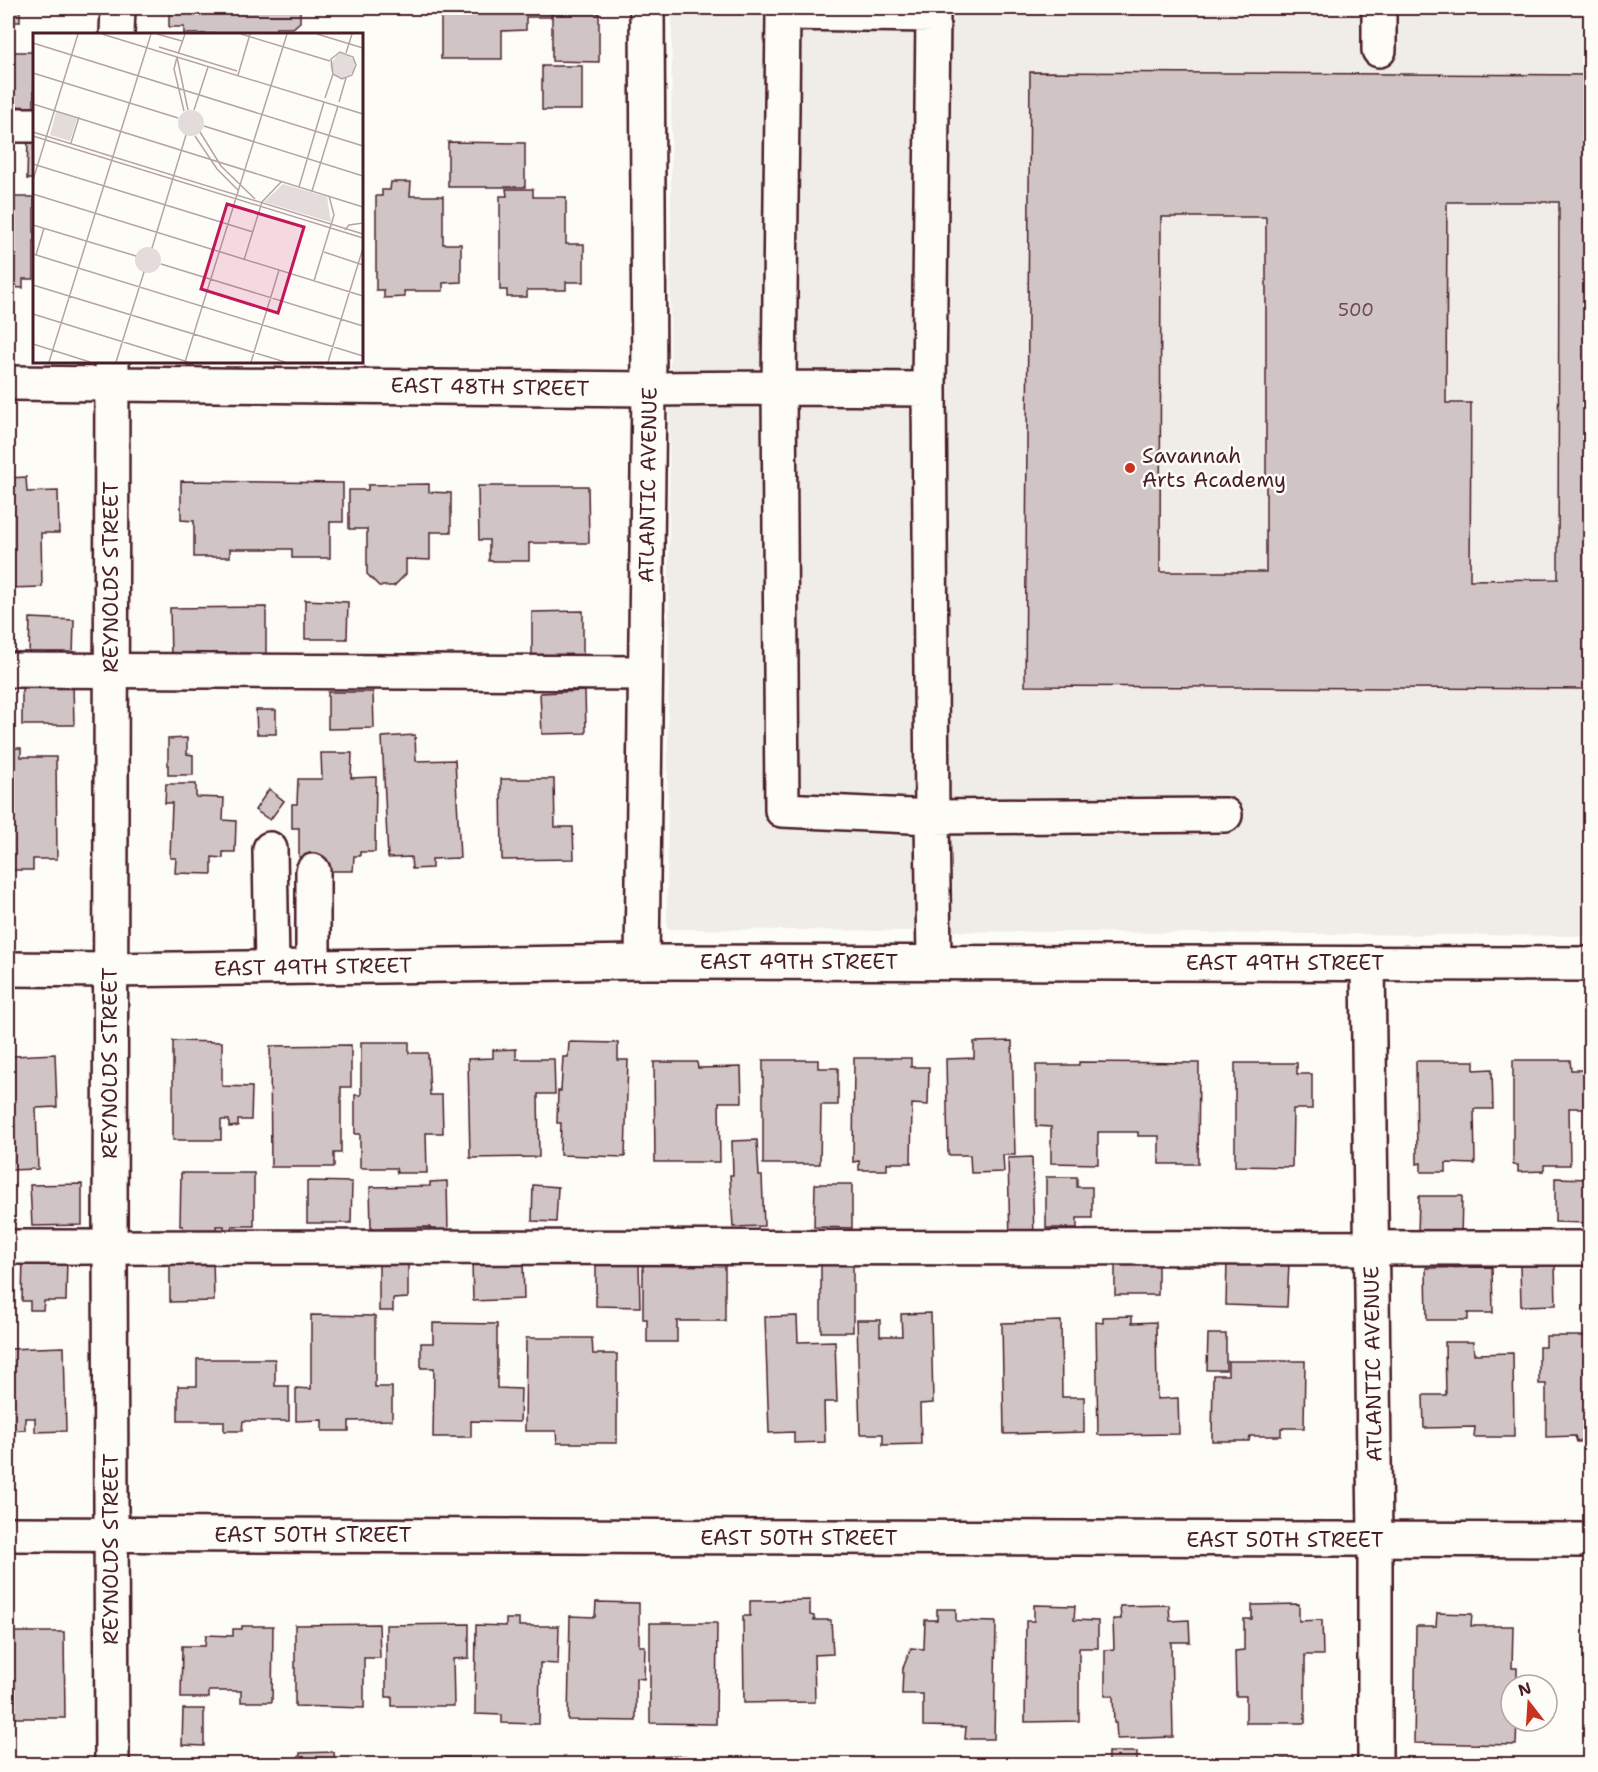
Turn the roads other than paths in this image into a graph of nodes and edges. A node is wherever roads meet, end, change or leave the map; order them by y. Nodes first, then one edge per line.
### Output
1 (118, 8) edge
2 (647, 8) edge
3 (1379, 8) edge
4 (117, 33) edge
5 (1379, 50) dead end
6 (8, 125) edge
7 (33, 125) edge
8 (111, 372) edge
9 (8, 383) edge
10 (779, 388) junction
11 (649, 389) junction
12 (928, 389) junction
13 (8, 670) edge
14 (110, 670) junction
15 (645, 673) junction
16 (1225, 815) dead end
17 (932, 817) junction
18 (270, 849) dead end
19 (313, 871) dead end
20 (642, 962) junction
21 (934, 962) junction
22 (1368, 963) junction
23 (1590, 964) edge
24 (272, 967) junction
25 (314, 967) junction
26 (8, 969) edge
27 (110, 970) junction
28 (110, 1246) junction
29 (8, 1247) edge
30 (1372, 1247) junction
31 (1590, 1248) edge
32 (8, 1534) edge
33 (111, 1534) junction
34 (1376, 1540) junction
35 (1590, 1540) edge
36 (112, 1764) edge
37 (1375, 1764) edge

1 - 4 street
2 - 11 street, ATLANTIC AVENUE
3 - 5 street
6 - 7 street
8 - 9 street, EAST 48TH STREET
8 - 11 street, EAST 48TH STREET
8 - 14 street, REYNOLDS STREET
10 - 11 street, EAST 48TH STREET
10 - 12 street, EAST 48TH STREET
10 - 12 street
10 - 17 street
11 - 15 street, ATLANTIC AVENUE
12 - 17 street
13 - 14 street
14 - 15 street
14 - 27 street, REYNOLDS STREET
15 - 20 street, ATLANTIC AVENUE
16 - 17 street
17 - 21 street
18 - 24 street
19 - 25 street
20 - 21 street, EAST 49TH STREET
20 - 25 street, EAST 49TH STREET
21 - 22 street, EAST 49TH STREET
22 - 23 street, EAST 49TH STREET
22 - 30 street, ATLANTIC AVENUE
24 - 25 street, EAST 49TH STREET
24 - 27 street, EAST 49TH STREET
26 - 27 street, EAST 49TH STREET
27 - 28 street, REYNOLDS STREET
28 - 29 street
28 - 30 street
28 - 33 street, REYNOLDS STREET
30 - 31 street
30 - 34 street, ATLANTIC AVENUE
32 - 33 street, EAST 50TH STREET
33 - 34 street, EAST 50TH STREET
33 - 36 street, REYNOLDS STREET
34 - 35 street, EAST 50TH STREET
34 - 37 street, ATLANTIC AVENUE

